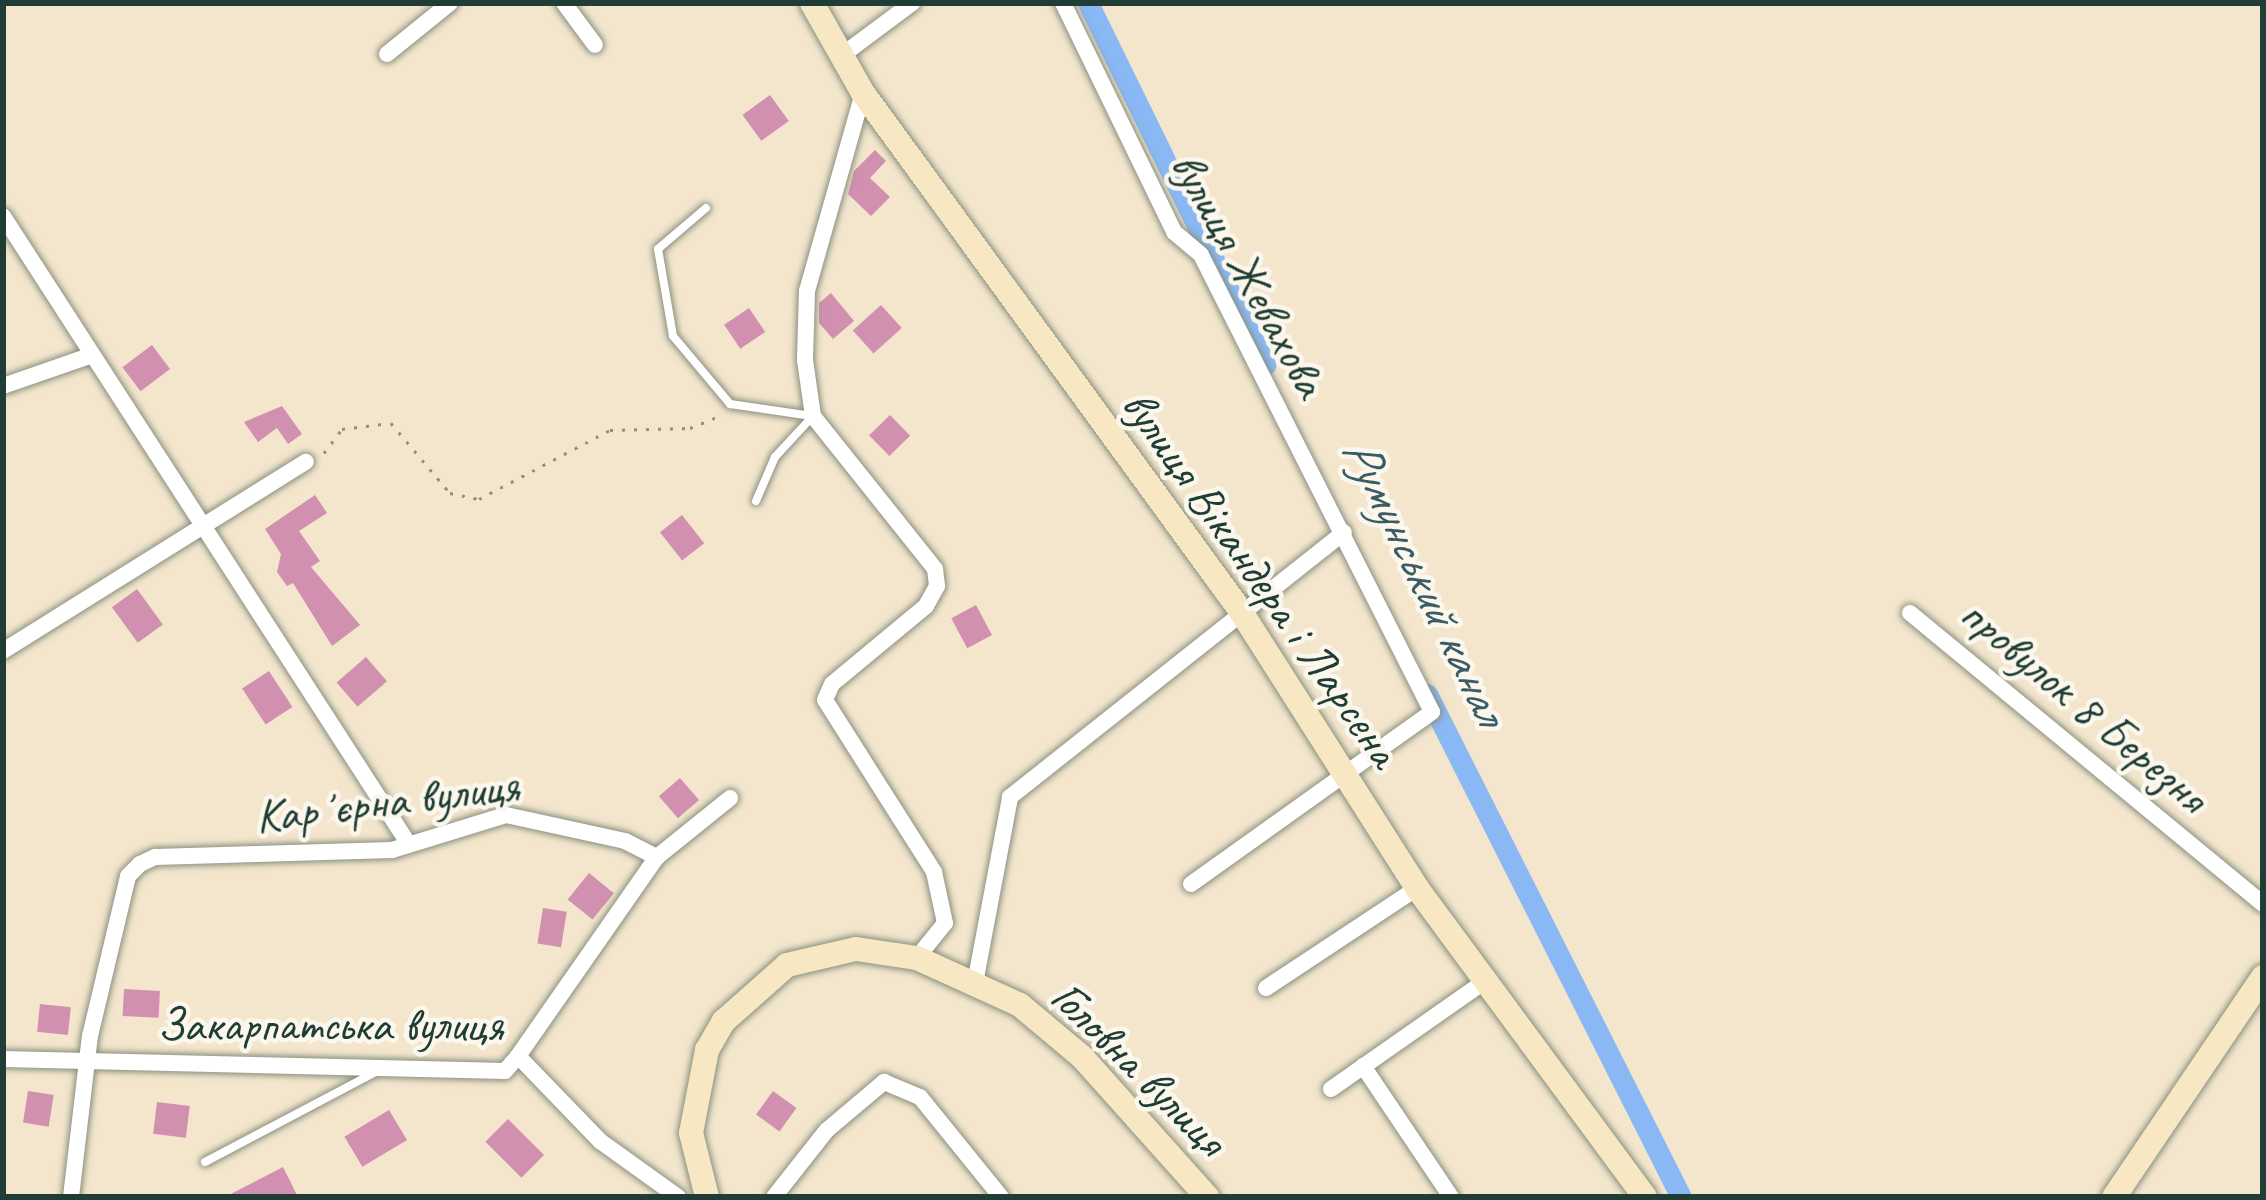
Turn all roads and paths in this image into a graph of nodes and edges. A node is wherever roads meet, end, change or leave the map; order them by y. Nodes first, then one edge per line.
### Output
1 (450, 3) edge
2 (564, 3) edge
3 (812, 3) edge
4 (912, 3) edge
5 (1063, 3) edge
6 (595, 45) dead end
7 (387, 54) dead end
8 (841, 56) junction
9 (863, 92) junction
10 (706, 208) dead end
11 (3, 216) edge
12 (89, 356) junction
13 (3, 386) edge
14 (730, 404) junction
15 (813, 416) junction
16 (306, 462) joint
17 (756, 501) dead end
18 (206, 530) junction
19 (1344, 532) junction
20 (1240, 610) junction
21 (1910, 613) dead end
22 (3, 651) edge
23 (1347, 774) junction
24 (730, 798) dead end
25 (406, 840) junction
26 (657, 857) junction
27 (1191, 884) dead end
28 (1417, 888) junction
29 (2263, 904) edge
30 (916, 958) junction
31 (2263, 977) edge
32 (1485, 981) junction
33 (975, 983) junction
34 (1267, 988) dead end
35 (518, 1057) junction
36 (3, 1059) edge
37 (92, 1065) junction
38 (1363, 1066) junction
39 (382, 1068) junction
40 (1331, 1089) dead end
41 (206, 1162) dead end
42 (71, 1197) edge
43 (678, 1197) edge
44 (707, 1197) edge
45 (774, 1197) edge
46 (1000, 1197) edge
47 (1208, 1197) edge
48 (1451, 1197) edge
49 (1646, 1197) edge
50 (2114, 1197) edge

1 - 7 street
2 - 6 street
3 - 8 street, вулиця Вікандера і Ларсена
4 - 8 street
5 - 19 street, вулиця Жевахова
8 - 9 street, вулиця Вікандера і Ларсена
9 - 15 street
9 - 20 street, вулиця Вікандера і Ларсена
10 - 14 lane
11 - 12 street
12 - 13 street
12 - 18 street
14 - 15 lane
14 - 16 path
15 - 17 lane
15 - 30 street
16 - 18 street
18 - 22 street
18 - 25 street
19 - 20 street
19 - 23 street, вулиця Жевахова
20 - 23 street, вулиця Вікандера і Ларсена
20 - 33 street
21 - 29 street, провулок 8 Березня
23 - 27 street
23 - 28 street, вулиця Вікандера і Ларсена
24 - 26 street
25 - 26 street, Карʼєрна вулиця
25 - 37 street, Карʼєрна вулиця
26 - 35 street
28 - 32 street, вулиця Вікандера і Ларсена
28 - 34 street
30 - 33 street, Головна вулиця
30 - 44 street, Головна вулиця
31 - 50 street
32 - 38 street
32 - 49 street, вулиця Вікандера і Ларсена
33 - 47 street, Головна вулиця
35 - 39 street, Закарпатська вулиця
35 - 43 street, Закарпатська вулиця
36 - 37 street, Закарпатська вулиця
37 - 39 street, Закарпатська вулиця
37 - 42 street
38 - 40 street
38 - 48 street
39 - 41 lane
45 - 46 street

